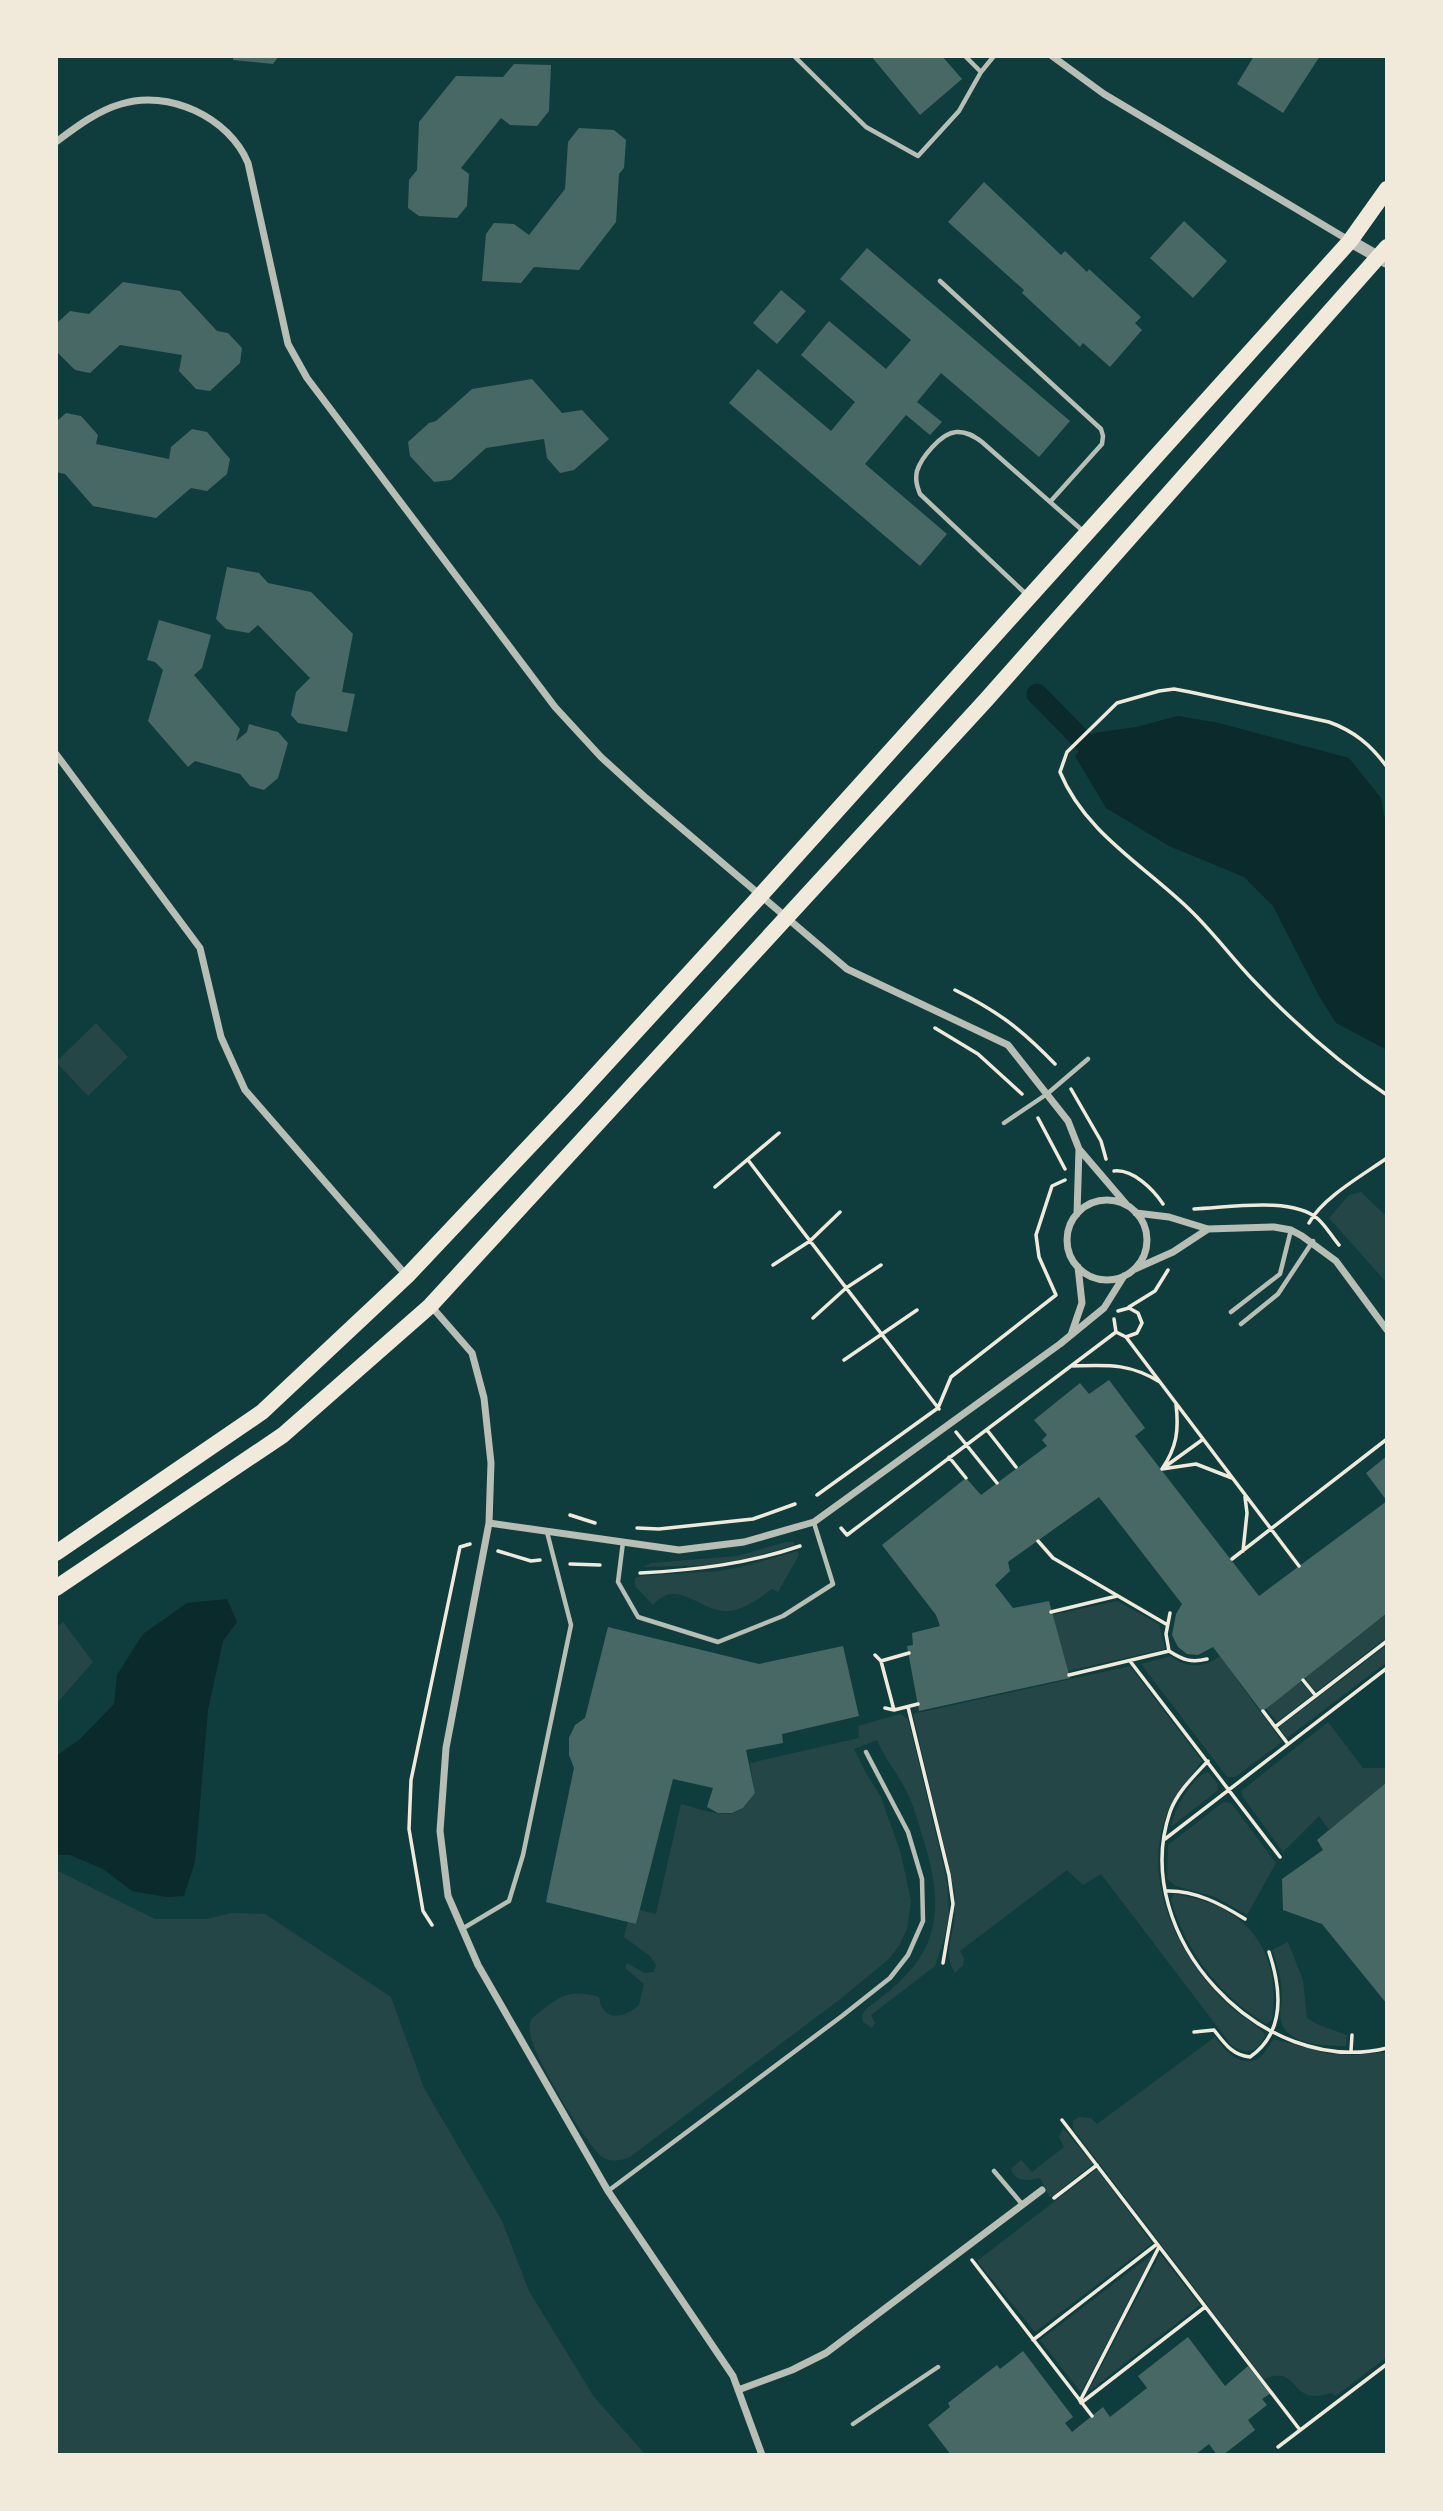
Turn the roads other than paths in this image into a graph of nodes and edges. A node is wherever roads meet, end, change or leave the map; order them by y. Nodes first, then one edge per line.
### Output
1 (794, 56) edge
2 (965, 56) edge
3 (994, 56) edge
4 (1052, 56) edge
5 (981, 72) junction
6 (56, 142) edge
7 (1387, 189) edge
8 (1350, 241) junction
9 (1384, 256) edge
10 (940, 281) dead end
11 (1050, 502) junction
12 (1087, 534) junction
13 (1030, 597) junction
14 (56, 754) edge
15 (760, 896) junction
16 (787, 919) junction
17 (1088, 1059) dead end
18 (1047, 1094) junction
19 (1004, 1123) dead end
20 (1079, 1149) junction
21 (1126, 1204) junction
22 (1136, 1213) junction
23 (1077, 1214) junction
24 (1208, 1229) junction
25 (1291, 1230) junction
26 (1312, 1241) junction
27 (1078, 1267) junction
28 (1134, 1269) junction
29 (407, 1276) junction
30 (1124, 1276) junction
31 (430, 1306) junction
32 (1231, 1312) dead end
33 (1241, 1324) dead end
34 (1387, 1330) edge
35 (1071, 1335) junction
36 (814, 1522) junction
37 (489, 1523) junction
38 (547, 1531) junction
39 (623, 1542) junction
40 (56, 1553) edge
41 (56, 1588) edge
42 (866, 1752) dead end
43 (462, 1929) junction
44 (993, 2171) dead end
45 (1042, 2190) dead end
46 (608, 2191) junction
47 (1023, 2205) junction
48 (938, 2367) dead end
49 (738, 2390) junction
50 (853, 2424) dead end
51 (762, 2455) edge

1 - 5 lane
2 - 5 lane
3 - 5 lane
4 - 8 street
6 - 15 street
7 - 8 main road
8 - 9 street
8 - 12 main road
9 - 16 main road
10 - 11 lane
11 - 12 lane
11 - 13 lane
12 - 13 main road
13 - 15 main road
14 - 29 street
15 - 16 street
15 - 29 main road
16 - 18 street
16 - 31 main road
17 - 18 lane
18 - 19 lane
18 - 20 street
20 - 21 street
20 - 23 street
21 - 22 street
21 - 23 street
22 - 24 street
22 - 28 street
23 - 27 street
24 - 25 street
24 - 28 street
25 - 26 street
25 - 32 lane
26 - 33 lane
26 - 34 street
27 - 30 street
27 - 35 street
28 - 30 street
29 - 40 main road
30 - 35 street
31 - 37 street
31 - 41 main road
35 - 36 street
36 - 39 street
36 - 39 lane
37 - 38 street
37 - 43 street
38 - 39 street
38 - 43 lane
42 - 46 lane
43 - 46 street
44 - 47 lane
45 - 47 street
46 - 49 street
47 - 49 street
48 - 50 lane
49 - 51 street

